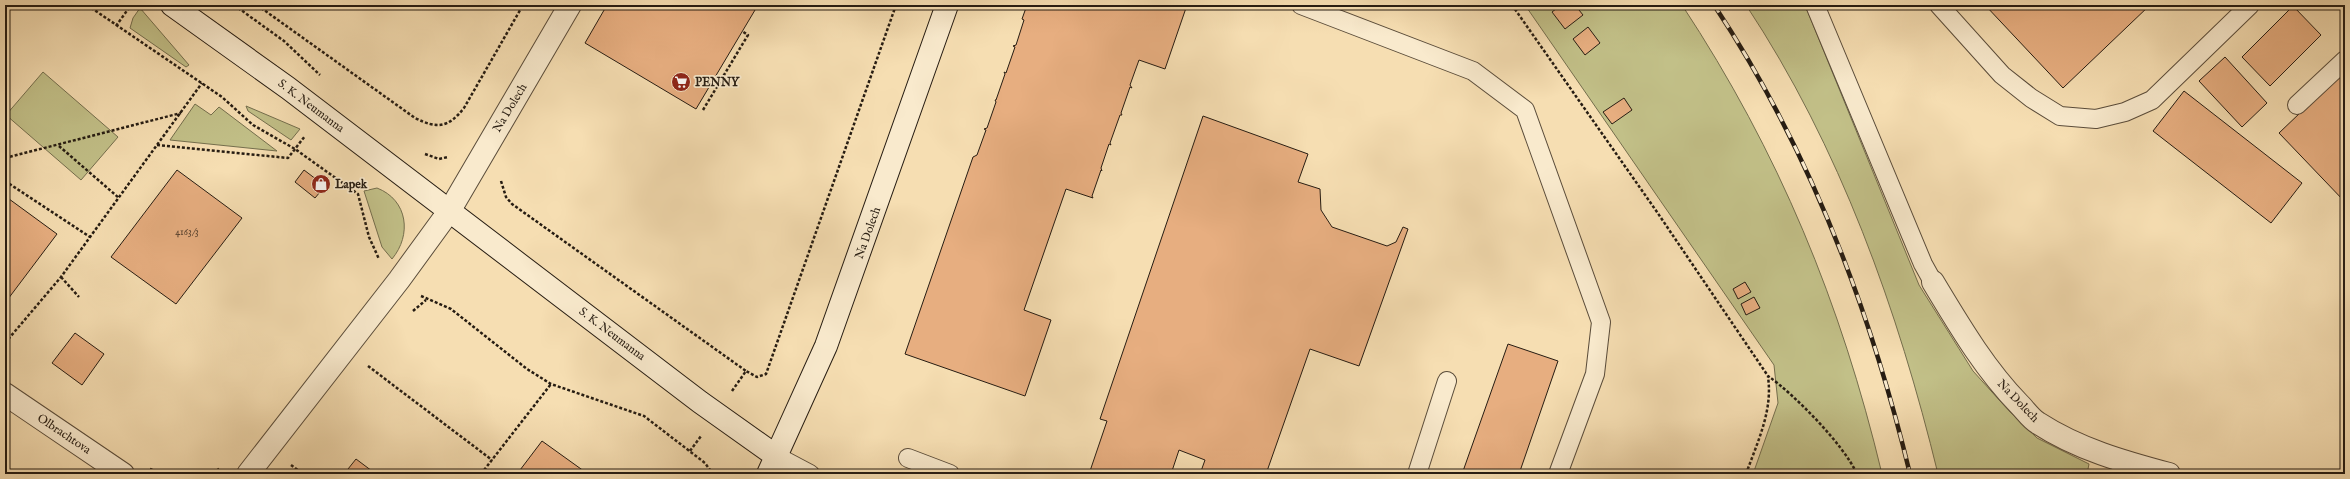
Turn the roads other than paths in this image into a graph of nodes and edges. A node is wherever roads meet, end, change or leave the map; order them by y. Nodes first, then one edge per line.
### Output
1 (172, 5) edge
2 (570, 5) edge
3 (947, 5) edge
4 (1301, 5) edge
5 (1815, 5) edge
6 (1938, 5) edge
7 (2250, 5) edge
8 (2345, 60) edge
9 (2297, 105) dead end
10 (450, 210) junction
11 (1933, 282) joint
12 (1447, 381) dead end
13 (5, 394) edge
14 (908, 458) dead end
15 (772, 465) edge
16 (123, 474) edge
17 (248, 474) edge
18 (810, 474) edge
19 (950, 474) edge
20 (1417, 474) edge
21 (1558, 474) edge
22 (2169, 474) edge

1 - 10 street, S. K. Neumanna
2 - 10 street, Na Dolech
3 - 15 street, Na Dolech
4 - 21 lane
5 - 11 lane
6 - 7 lane
8 - 9 lane
10 - 15 street, S. K. Neumanna
10 - 17 street
11 - 22 street, Na Dolech
12 - 20 lane
13 - 16 street, Olbrachtova
14 - 19 lane
15 - 18 lane

